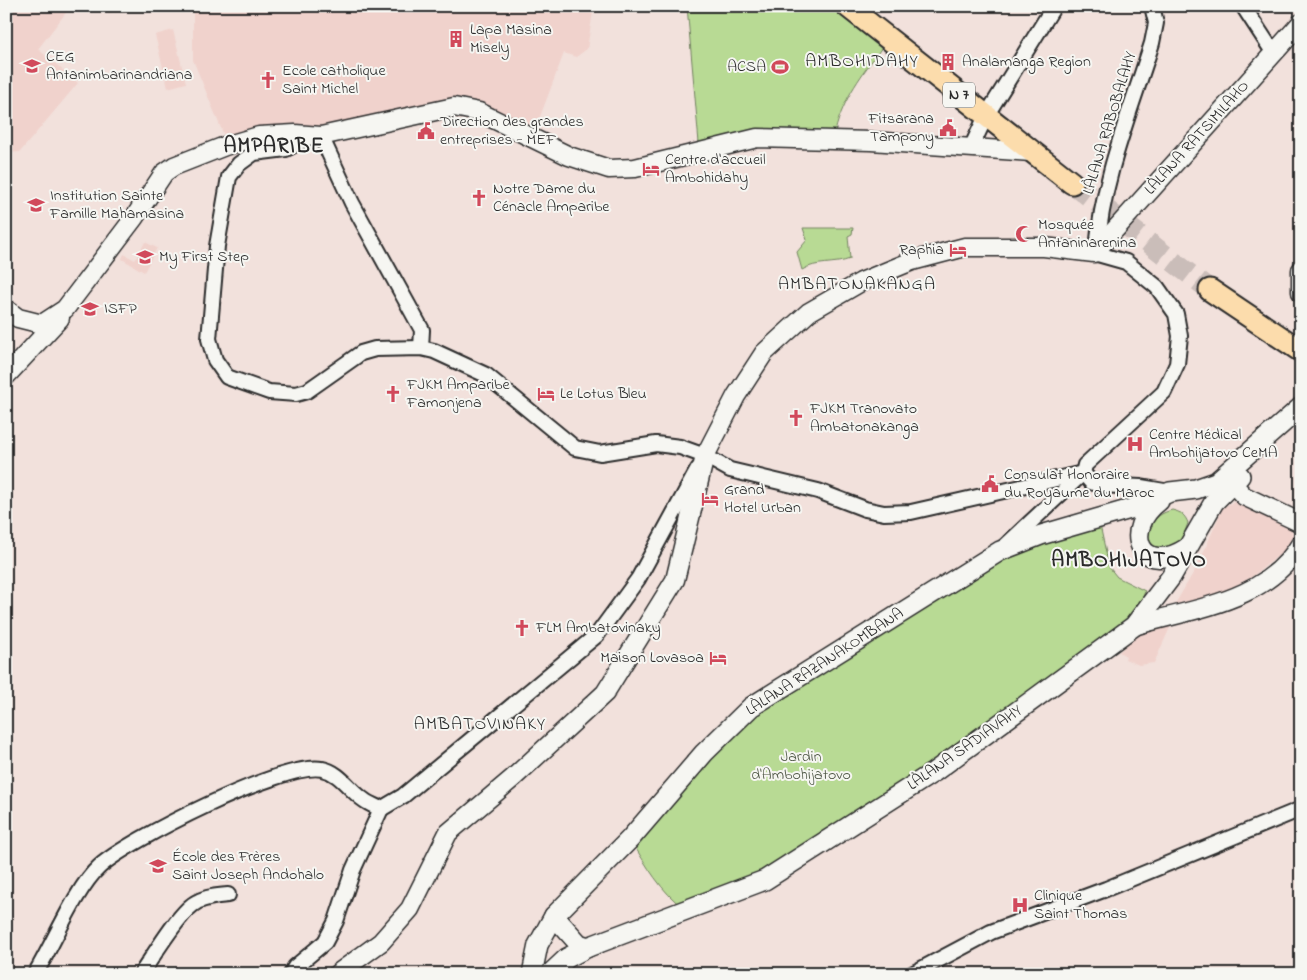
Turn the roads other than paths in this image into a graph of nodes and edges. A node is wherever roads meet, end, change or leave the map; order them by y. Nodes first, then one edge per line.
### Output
1 (847, 6) edge
2 (1054, 6) edge
3 (1152, 6) edge
4 (1243, 6) edge
5 (1301, 24) edge
6 (1273, 52) junction
7 (986, 116) junction
8 (317, 136) junction
9 (971, 148) junction
10 (1031, 152) junction
11 (1072, 183) tunnel mouth
12 (1095, 251) junction
13 (1301, 270) edge
14 (1210, 290) tunnel mouth
15 (1301, 292) edge
16 (6, 309) edge
17 (65, 309) junction
18 (422, 348) junction
19 (1298, 352) edge
20 (6, 376) edge
21 (1301, 407) edge
22 (1301, 421) edge
23 (705, 456) junction
24 (1083, 473) junction
25 (1224, 482) junction
26 (1170, 492) junction
27 (1301, 523) edge
28 (1301, 543) edge
29 (1187, 548) junction
30 (1000, 550) junction
31 (1134, 626) junction
32 (381, 809) junction
33 (1301, 809) edge
34 (228, 895) dead end
35 (554, 916) junction
36 (543, 936) junction
37 (588, 947) junction
38 (567, 958) junction
39 (35, 974) edge
40 (141, 974) edge
41 (290, 974) edge
42 (337, 974) edge
43 (532, 974) edge
44 (550, 974) edge
45 (912, 974) edge

1 - 7 main road, N 7
2 - 7 street
3 - 12 street, LÀLANA RABOBALAHY
4 - 6 street
5 - 6 street, LÀLANA RATSIMILAHO
6 - 12 street, LÀLANA RATSIMILAHO
7 - 9 street
7 - 10 main road, N 7
8 - 9 street
8 - 17 street
8 - 18 street
8 - 18 street
9 - 10 street
10 - 11 main road, N 7
12 - 23 street
12 - 24 street
13 - 15 street
14 - 19 main road
16 - 17 street
17 - 20 street
18 - 23 street
21 - 25 main road
22 - 25 main road, LÀLANA SADIAVAHY
23 - 24 street
23 - 32 street
23 - 42 street
24 - 26 street
24 - 30 street
25 - 26 main road, LÀLANA RAZANAKOMBANA
25 - 27 street
25 - 29 main road, LÀLANA SADIAVAHY
26 - 29 main road
26 - 30 main road, LÀLANA RAZANAKOMBANA
28 - 31 street
29 - 31 main road, LÀLANA SADIAVAHY
30 - 35 main road, LÀLANA RAZANAKOMBANA
31 - 37 main road, LÀLANA SADIAVAHY
32 - 39 street
32 - 41 street
33 - 45 street
34 - 40 street
35 - 36 main road, LÀLANA RAZANAKOMBANA
35 - 37 main road
36 - 38 main road
36 - 43 main road, LÀLANA RAZANAKOMBANA
37 - 38 main road, LÀLANA SADIAVAHY
38 - 44 main road, LÀLANA SADIAVAHY

